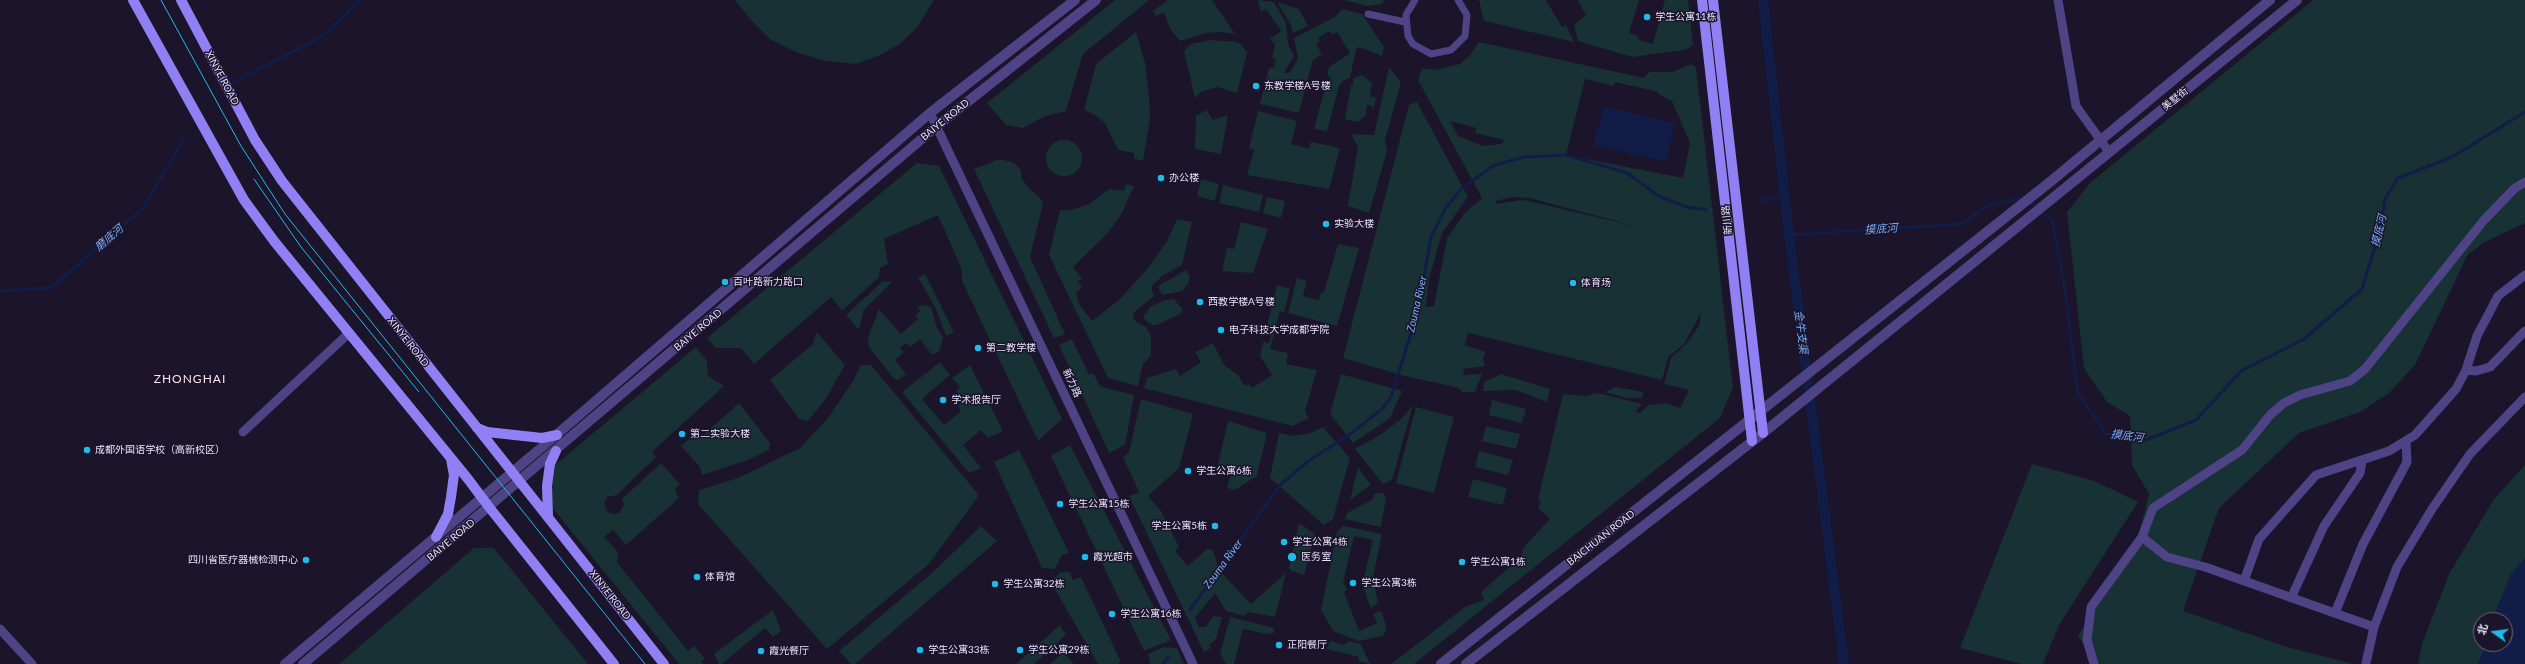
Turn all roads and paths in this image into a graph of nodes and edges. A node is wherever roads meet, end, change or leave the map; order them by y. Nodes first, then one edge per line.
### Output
1 (133, 0) edge
2 (181, 0) edge
3 (1074, 0) edge
4 (1096, 0) edge
5 (1415, 0) edge
6 (1458, 0) edge
7 (1702, 0) edge
8 (1713, 0) edge
9 (2058, 0) edge
10 (2270, 0) edge
11 (2297, 0) edge
12 (1368, 14) dead end
13 (1405, 22) junction
14 (930, 112) junction
15 (938, 126) junction
16 (2101, 140) junction
17 (2109, 152) junction
18 (2525, 182) edge
19 (2525, 274) edge
20 (2525, 331) edge
21 (349, 333) junction
22 (1824, 361) joint
23 (2466, 370) junction
24 (1827, 381) joint
25 (2525, 397) edge
26 (1760, 410) junction
27 (1750, 421) junction
28 (477, 428) junction
29 (243, 432) dead end
30 (1763, 433) junction
31 (557, 434) junction
32 (1752, 441) junction
33 (2406, 442) junction
34 (556, 451) junction
35 (451, 457) junction
36 (2362, 461) junction
37 (512, 473) junction
38 (520, 482) junction
39 (482, 498) junction
40 (489, 507) junction
41 (548, 518) junction
42 (436, 537) junction
43 (2142, 537) junction
44 (2244, 581) junction
45 (2291, 598) junction
46 (2335, 613) junction
47 (2374, 627) junction
48 (0, 629) edge
49 (2366, 663) dead end
50 (32, 664) edge
51 (286, 664) edge
52 (303, 664) edge
53 (614, 664) edge
54 (664, 664) edge
55 (1193, 664) edge
56 (1441, 664) edge
57 (1466, 664) edge
58 (2094, 664) edge

1 - 21 main road
2 - 28 main road, XINYE ROAD
3 - 14 street, BAIYE ROAD
4 - 15 street, BAIYE ROAD
5 - 13 street
6 - 13 street
7 - 27 main road, 新川路
8 - 26 main road, 新川路
9 - 16 street
10 - 16 street, 美墅街
11 - 17 street, 美墅街
12 - 13 street
14 - 15 street, 新力路
14 - 31 street, BAIYE ROAD
15 - 34 street, BAIYE ROAD
15 - 55 street, 新力路
16 - 17 street
16 - 22 street, 美墅街
17 - 24 street, 美墅街
18 - 43 street
19 - 23 street
20 - 23 street
21 - 29 street
21 - 35 main road
22 - 26 street, BAICHUAN ROAD
23 - 33 street
24 - 30 street, BAICHUAN ROAD
25 - 47 street
26 - 27 street, BAICHUAN ROAD
26 - 30 main road, 新川路
27 - 32 main road, 新川路
27 - 56 street, BAICHUAN ROAD
28 - 31 main road
28 - 37 main road, XINYE ROAD
30 - 32 street, BAICHUAN ROAD
31 - 37 street, BAIYE ROAD
32 - 57 street, BAICHUAN ROAD
33 - 36 street
33 - 46 street
34 - 38 street, BAIYE ROAD
34 - 41 main road
35 - 39 main road
35 - 42 main road
36 - 44 street
36 - 45 street
37 - 38 main road, XINYE ROAD
37 - 39 street, BAIYE ROAD
38 - 40 street, BAIYE ROAD
38 - 41 main road, XINYE ROAD
39 - 40 main road
39 - 42 street, BAIYE ROAD
40 - 52 street, BAIYE ROAD
40 - 53 main road
41 - 54 main road, XINYE ROAD
42 - 51 street, BAIYE ROAD
43 - 44 street
43 - 58 street
44 - 45 street
45 - 46 street
46 - 47 street
47 - 49 street
48 - 50 street

